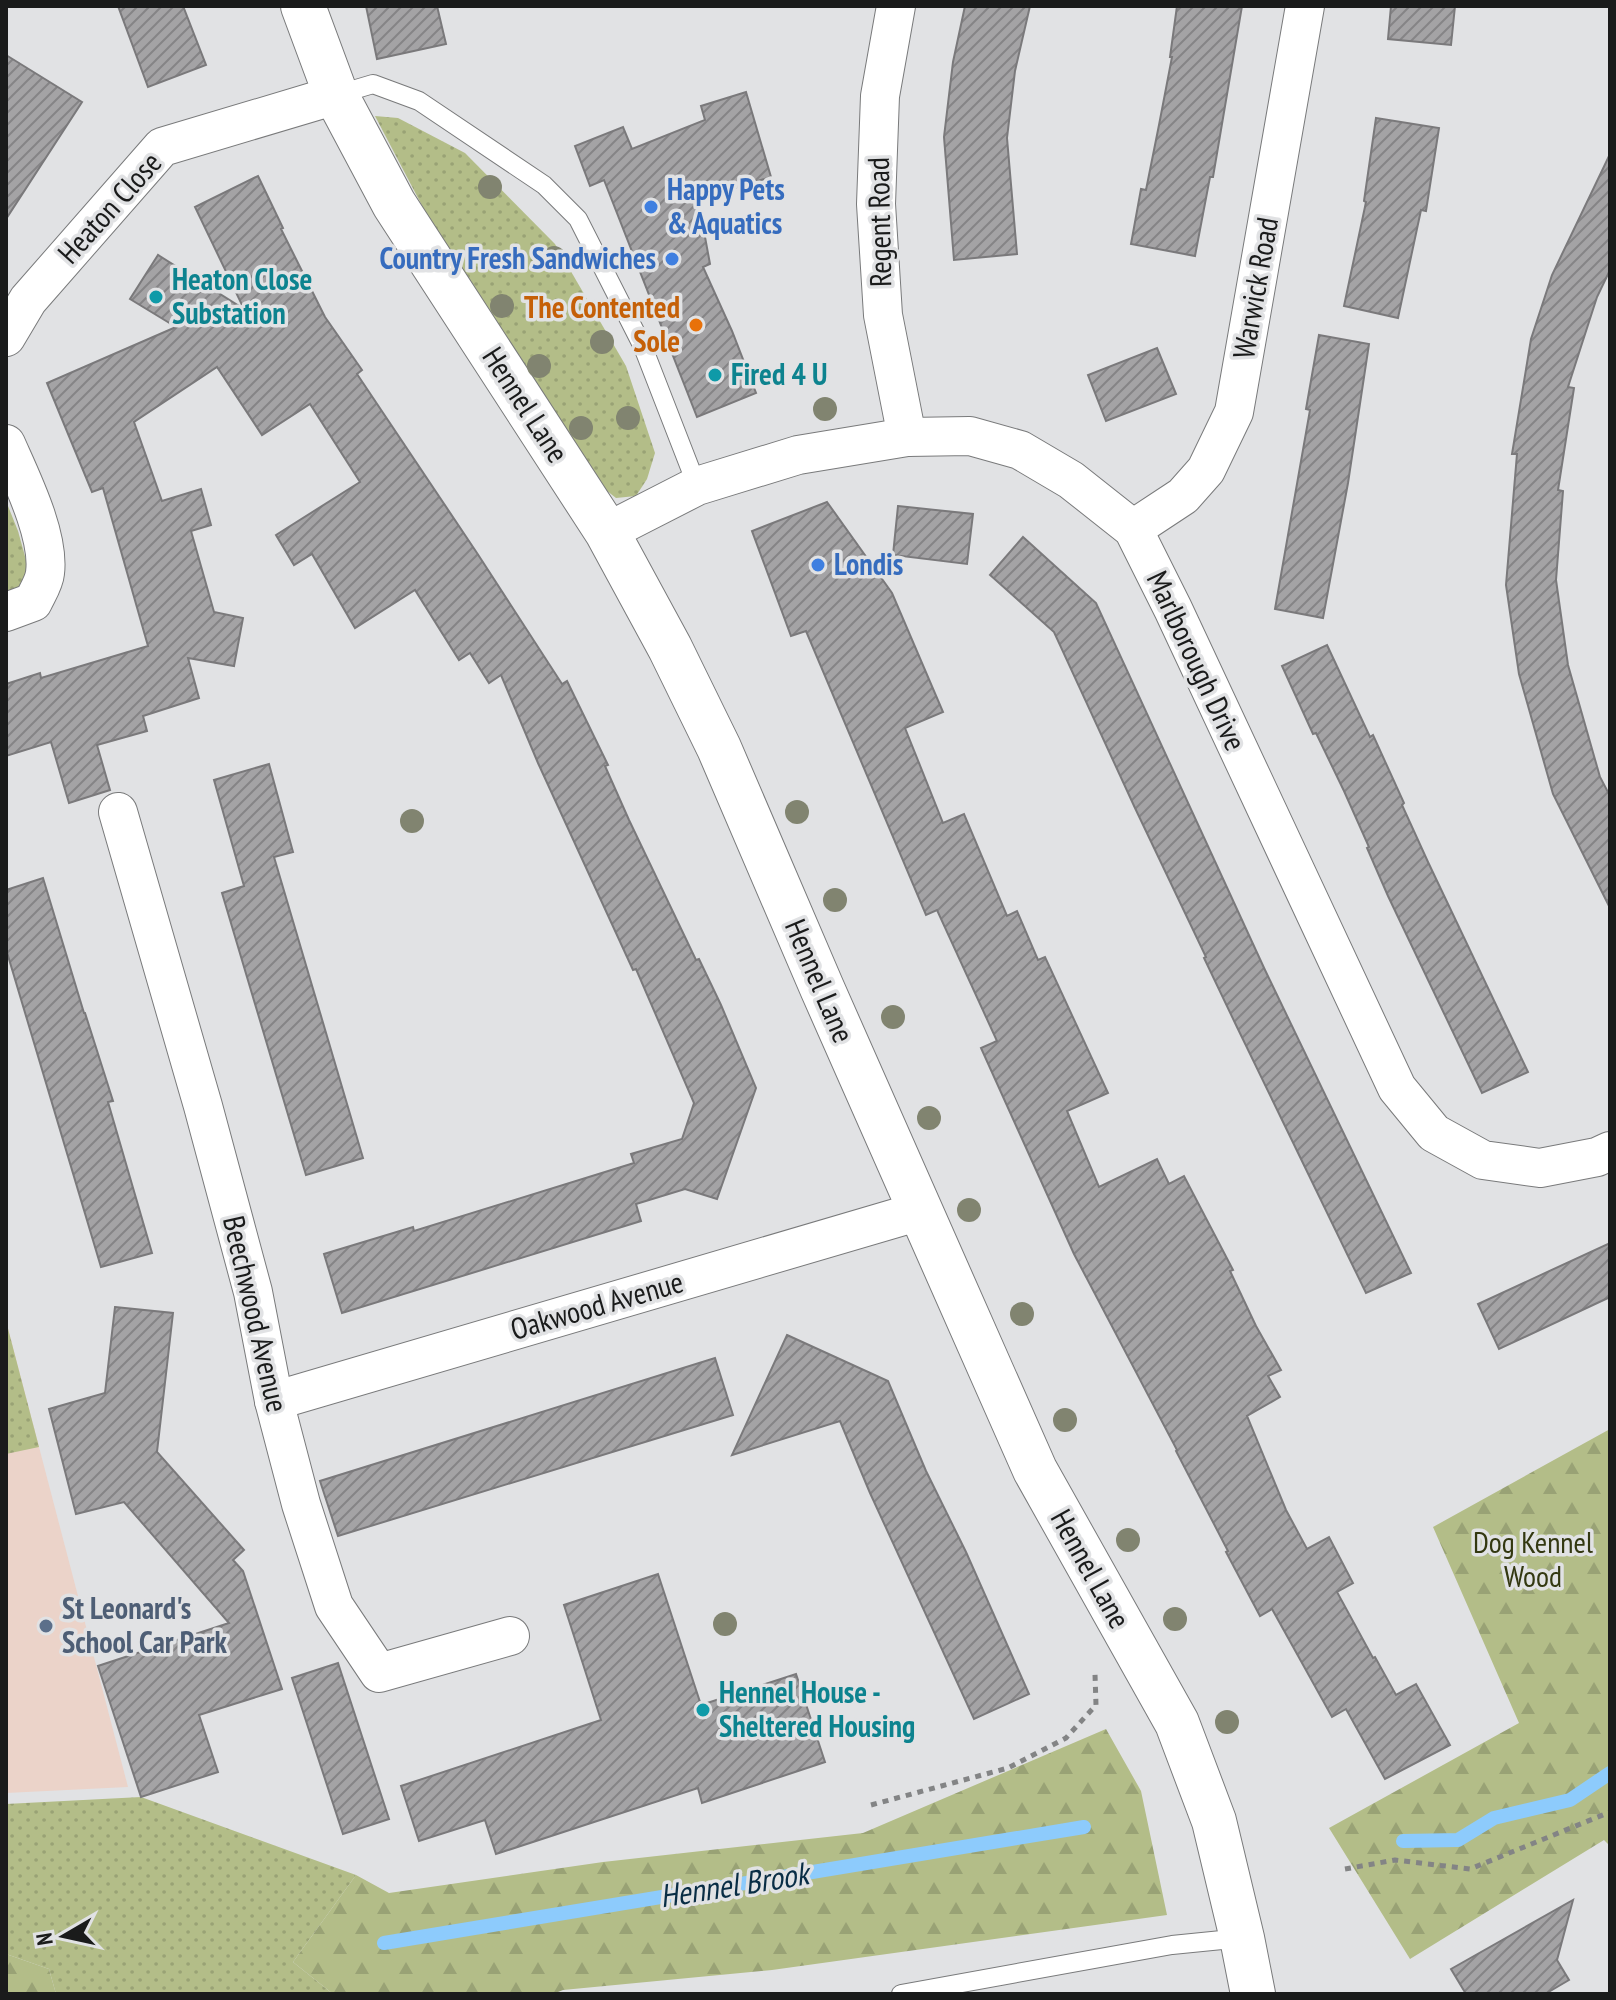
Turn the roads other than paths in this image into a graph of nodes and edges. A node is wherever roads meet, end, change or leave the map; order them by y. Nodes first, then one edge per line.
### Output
1 (303, 6) edge
2 (896, 6) edge
3 (1305, 6) edge
4 (336, 95) junction
5 (6, 337) edge
6 (907, 437) junction
7 (6, 444) edge
8 (697, 486) junction
9 (1133, 529) junction
10 (607, 532) junction
11 (6, 612) edge
12 (118, 812) dead end
13 (1610, 1151) edge
14 (920, 1211) junction
15 (274, 1401) junction
16 (510, 1636) dead end
17 (1242, 1938) junction
18 (901, 1994) edge
19 (1253, 1994) edge

1 - 4 main road, Hennel Lane
2 - 6 street, Regent Road
3 - 9 street, Warwick Road
4 - 5 street, Heaton Close
4 - 8 lane
4 - 10 main road, Hennel Lane
6 - 8 street, Marlborough Drive
6 - 9 street, Marlborough Drive
7 - 11 street
8 - 10 street, Marlborough Drive
9 - 13 street, Marlborough Drive
10 - 14 main road, Hennel Lane
12 - 15 street, Beechwood Avenue
14 - 15 street, Oakwood Avenue
14 - 17 main road, Hennel Lane
15 - 16 street, Beechwood Avenue
17 - 18 lane
17 - 19 main road, Hennel Lane

